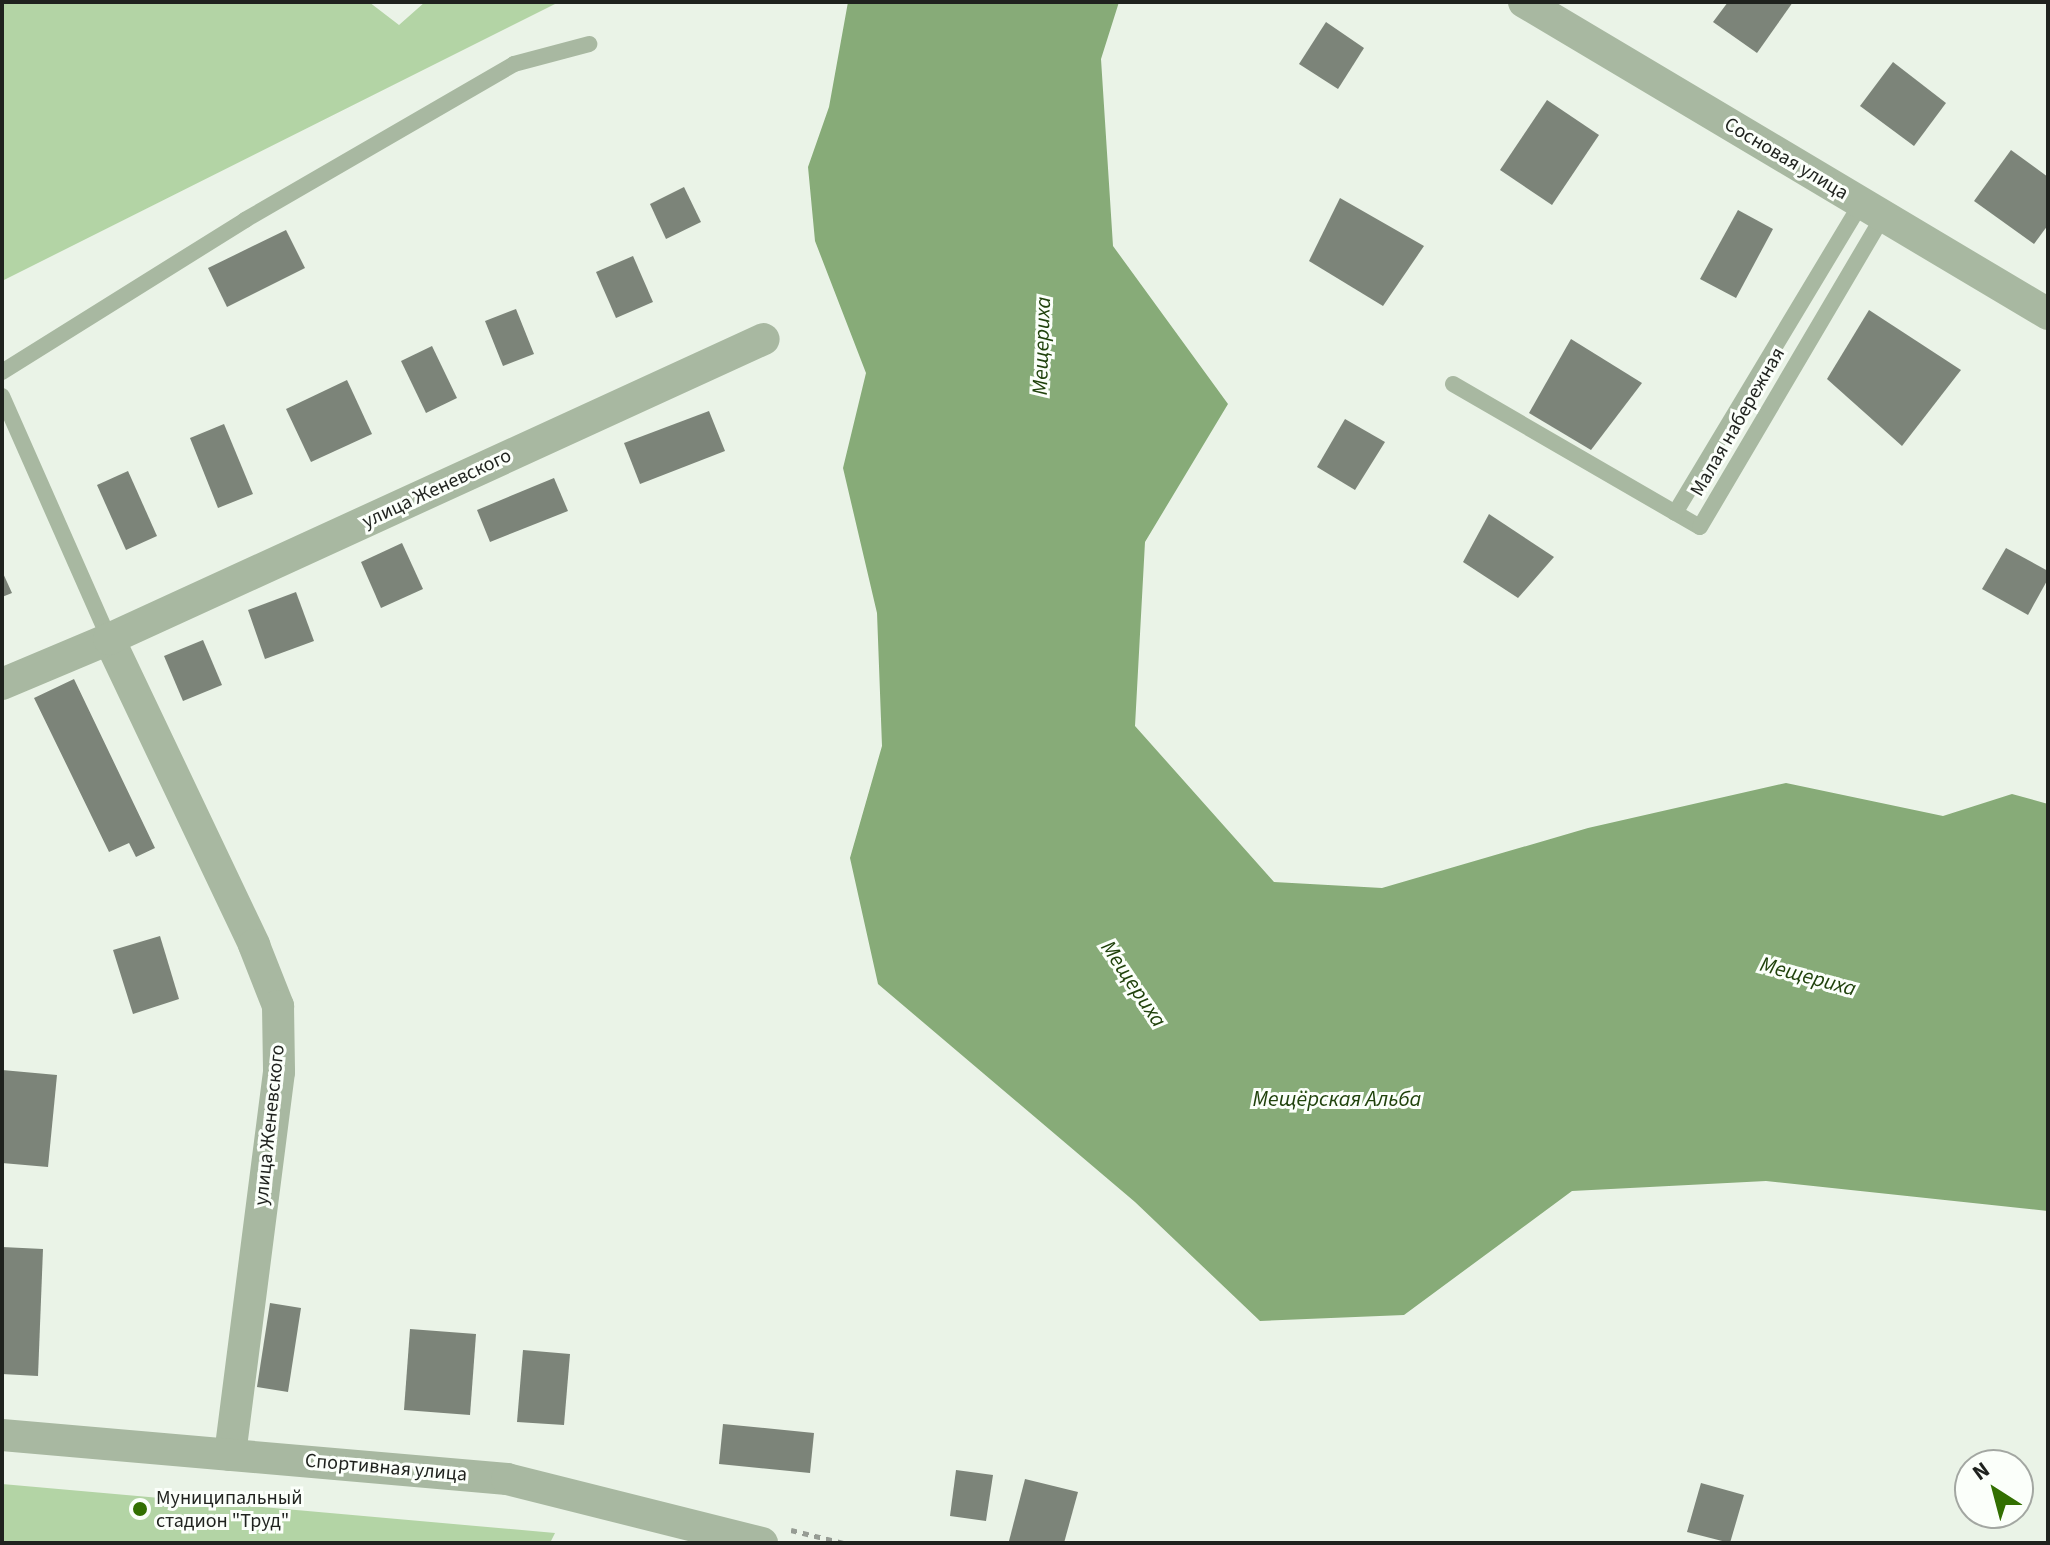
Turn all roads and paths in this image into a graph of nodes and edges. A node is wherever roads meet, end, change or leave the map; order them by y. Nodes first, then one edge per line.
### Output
1 (1524, 2) edge
2 (589, 44) dead end
3 (1872, 210) junction
4 (2048, 314) edge
5 (764, 339) dead end
6 (2, 372) edge
7 (1453, 384) dead end
8 (2, 396) edge
9 (1675, 513) junction
10 (109, 639) junction
11 (2, 684) edge
12 (2, 1435) edge
13 (230, 1455) junction
14 (762, 1543) edge

1 - 3 street, Сосновая улица
2 - 6 lane
3 - 4 street, Сосновая улица
3 - 9 lane
3 - 9 lane, Малая набережная
5 - 10 street, улица Женевского
7 - 9 lane, Малая набережная
8 - 10 lane
10 - 11 street, улица Женевского
10 - 13 street, улица Женевского
12 - 13 street, Спортивная улица
13 - 14 street, Спортивная улица

